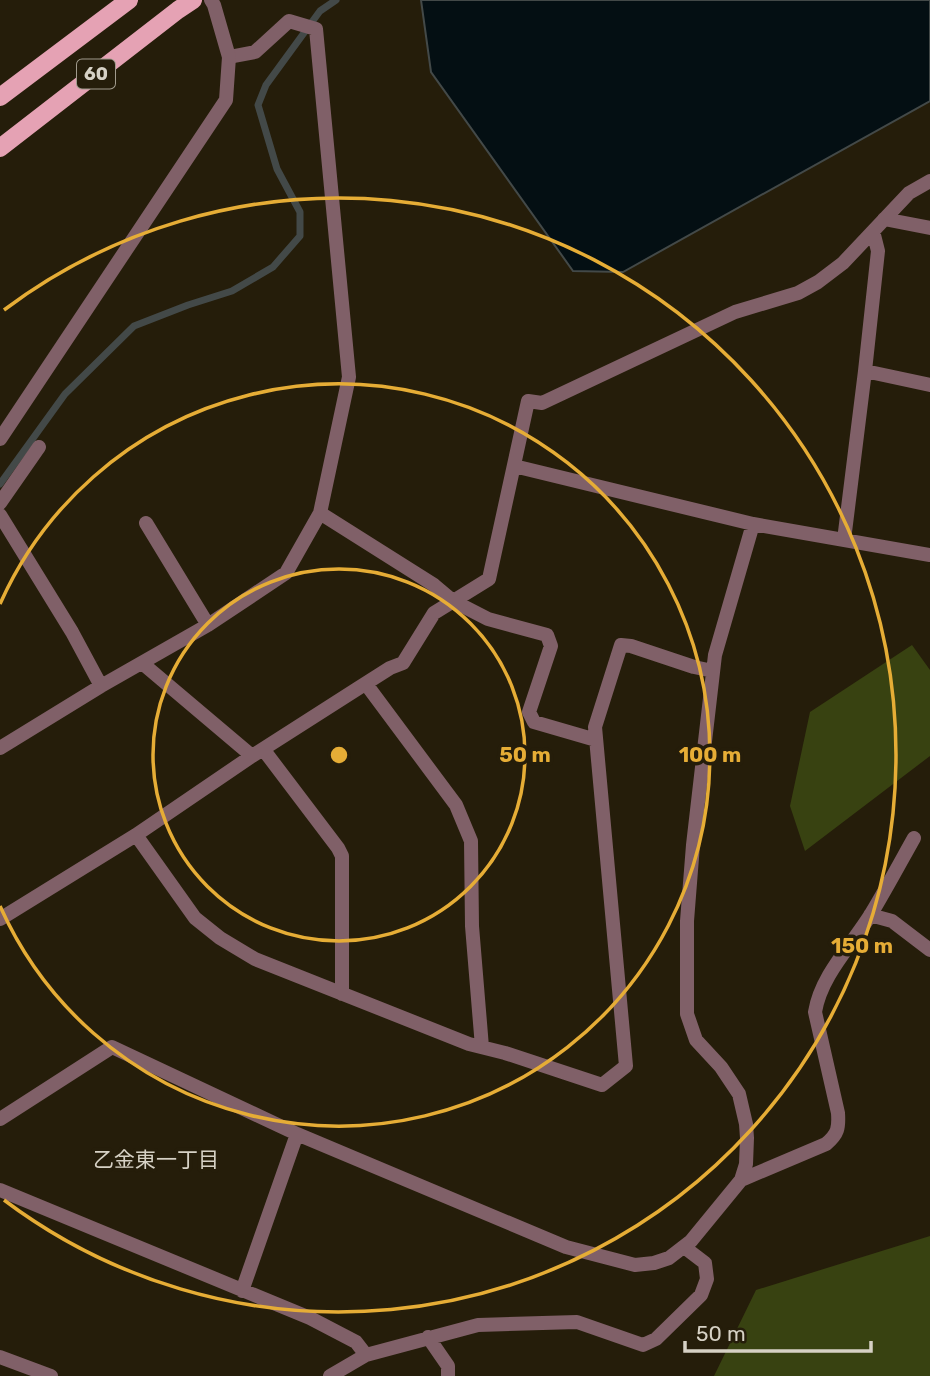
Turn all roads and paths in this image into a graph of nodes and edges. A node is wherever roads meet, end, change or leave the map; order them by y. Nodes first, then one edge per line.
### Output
1 (129, 0) edge
2 (193, 0) edge
3 (211, 0) edge
4 (229, 57) junction
5 (0, 97) edge
6 (0, 148) edge
7 (930, 181) edge
8 (884, 219) junction
9 (930, 228) edge
10 (873, 231) junction
11 (865, 371) junction
12 (930, 385) edge
13 (0, 439) edge
14 (39, 447) dead end
15 (514, 466) junction
16 (0, 503) edge
17 (320, 513) junction
18 (0, 515) edge
19 (146, 523) dead end
20 (753, 524) junction
21 (844, 540) junction
22 (930, 555) edge
23 (453, 601) junction
24 (208, 625) junction
25 (142, 663) junction
26 (713, 671) junction
27 (366, 684) junction
28 (101, 687) junction
29 (596, 740) junction
30 (0, 748) edge
31 (257, 753) junction
32 (136, 835) junction
33 (915, 838) dead end
34 (870, 915) junction
35 (0, 919) edge
36 (930, 950) edge
37 (342, 994) junction
38 (482, 1047) junction
39 (0, 1119) edge
40 (297, 1134) junction
41 (741, 1180) junction
42 (0, 1190) edge
43 (684, 1247) junction
44 (242, 1291) junction
45 (428, 1337) junction
46 (366, 1355) junction
47 (0, 1357) edge
48 (51, 1376) edge
49 (330, 1376) edge
50 (448, 1376) edge

1 - 5 main road, 60
2 - 6 main road, 60
3 - 4 street
4 - 13 street
4 - 17 street
7 - 8 street
8 - 9 street
8 - 10 street
10 - 11 street
10 - 15 street
11 - 12 street
11 - 21 street
14 - 16 street
15 - 20 street
15 - 23 street
17 - 23 street
17 - 24 street
18 - 28 street
19 - 24 street
20 - 21 street
20 - 26 street
21 - 22 street
23 - 27 street
23 - 29 street
24 - 25 street
25 - 28 street
25 - 31 street
26 - 29 street
26 - 41 street
27 - 31 street
27 - 38 street
28 - 30 street
29 - 38 street
31 - 32 street
31 - 37 street
32 - 35 street
32 - 37 street
33 - 34 street
34 - 36 street
34 - 41 street
37 - 38 street
39 - 40 street
40 - 43 street
40 - 44 street
41 - 43 street
42 - 44 street
43 - 45 street
44 - 46 street
45 - 46 street
45 - 50 street
46 - 49 street
47 - 48 street

